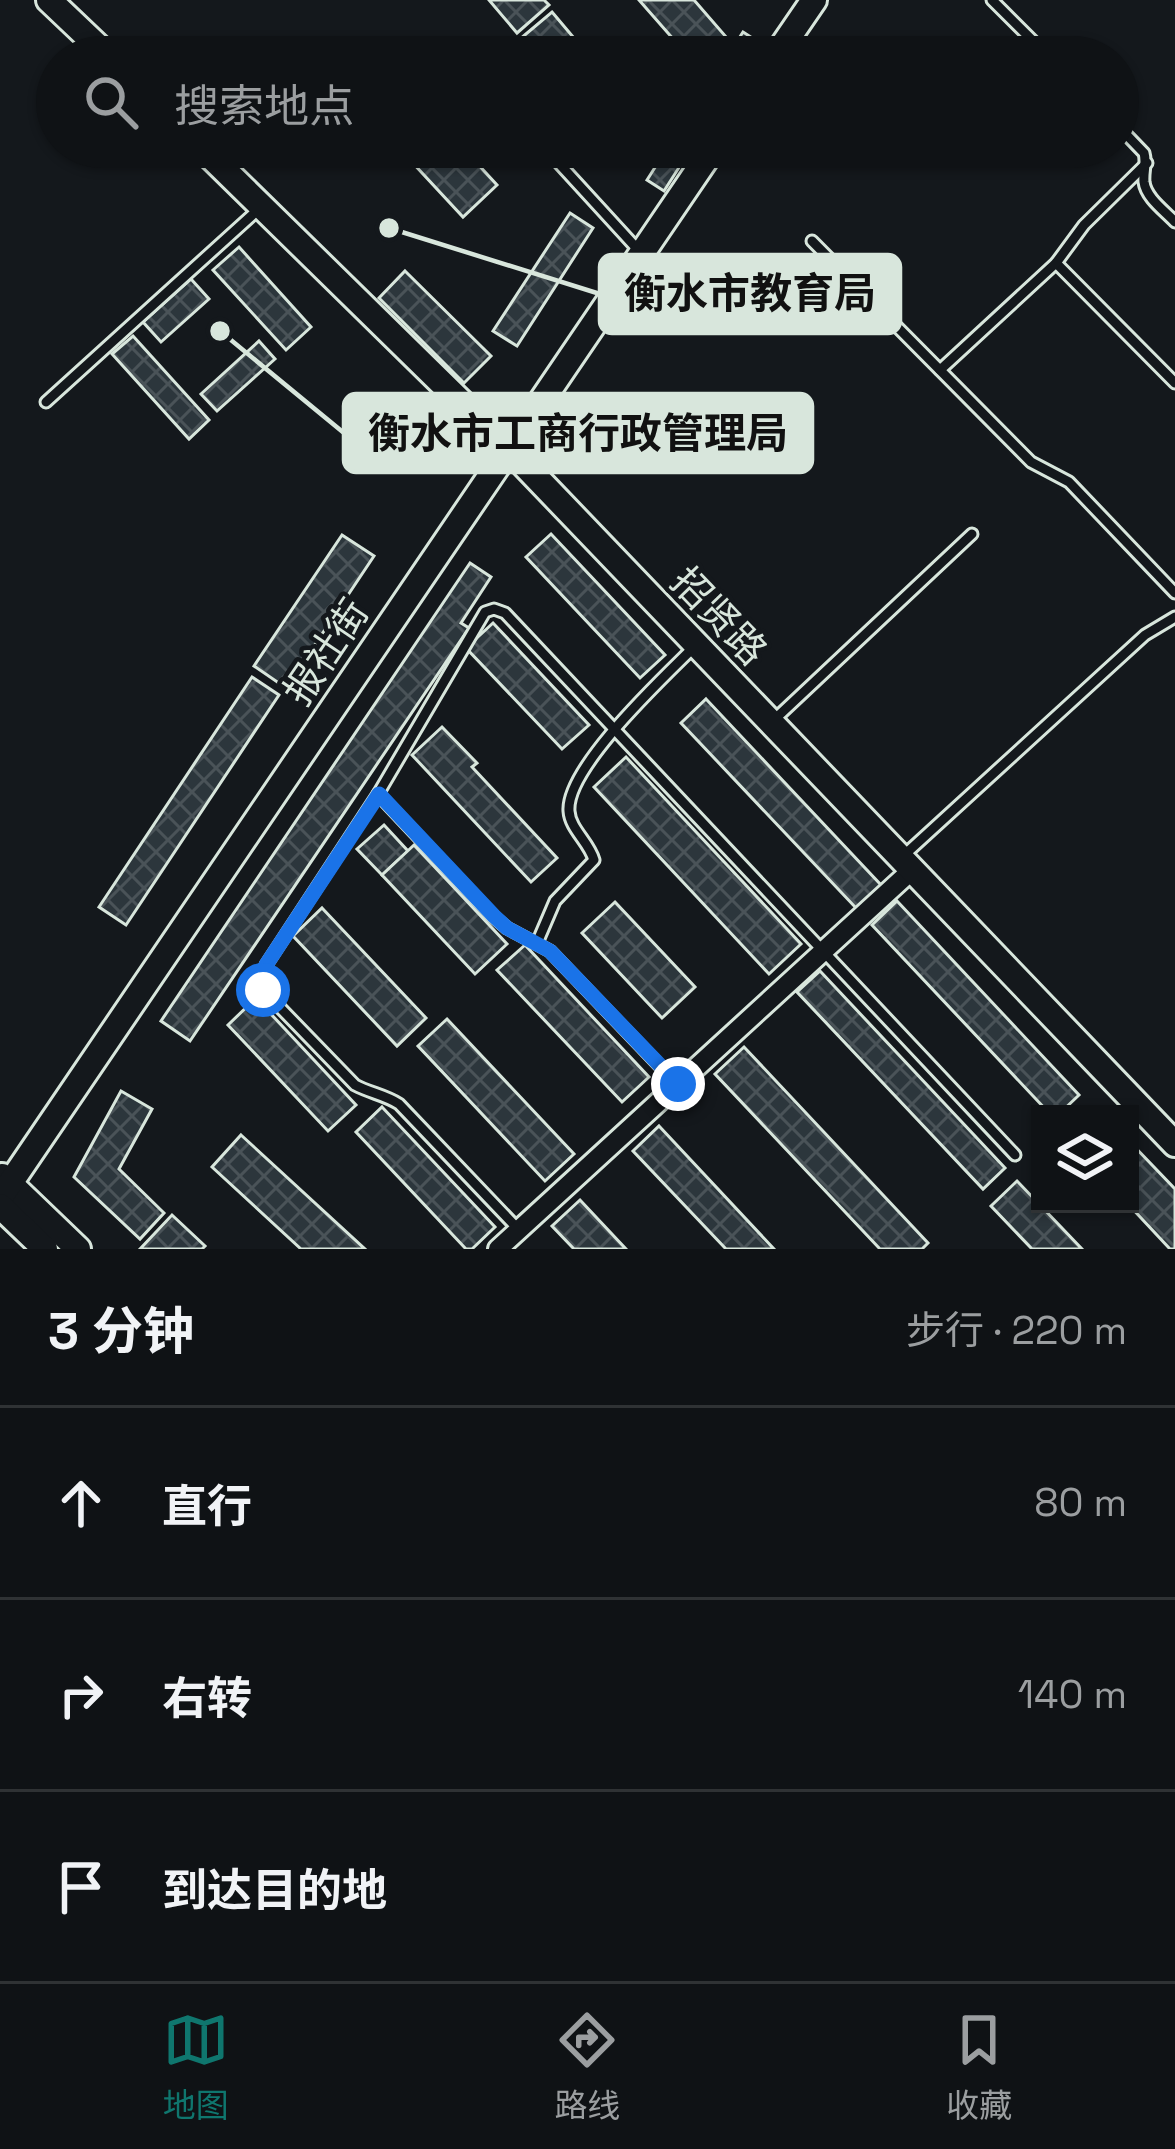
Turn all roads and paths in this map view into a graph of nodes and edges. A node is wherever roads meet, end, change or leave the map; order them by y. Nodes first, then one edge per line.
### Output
1 (49, 0) edge
2 (814, 0) edge
3 (992, 0) edge
4 (87, 36) edge
5 (789, 36) edge
6 (1027, 36) edge
7 (1139, 148) edge
8 (1147, 163) junction
9 (223, 168) edge
10 (563, 168) edge
11 (700, 168) edge
12 (262, 206) junction
13 (1175, 222) edge
14 (812, 241) dead end
15 (641, 253) junction
16 (1056, 263) junction
17 (940, 370) junction
18 (1175, 383) edge
19 (46, 402) dead end
20 (508, 448) junction
21 (972, 534) dead end
22 (1175, 593) edge
23 (1175, 617) edge
24 (697, 645) junction
25 (771, 723) junction
26 (615, 731) junction
27 (379, 794) junction
28 (907, 864) junction
29 (537, 943) junction
30 (823, 952) junction
31 (678, 1084) junction
32 (1175, 1144) edge
33 (1015, 1155) dead end
34 (2, 1191) edge
35 (519, 1230) junction
36 (45, 1249) edge
37 (78, 1249) edge
38 (498, 1249) edge

1 - 4 street
2 - 5 street
3 - 6 lane
7 - 8 lane
8 - 13 lane
8 - 16 lane
9 - 12 street, 招贤路
10 - 15 lane
11 - 15 street, 报社街
12 - 19 lane
12 - 20 street, 招贤路
14 - 17 lane
15 - 20 street, 报社街
16 - 17 lane
16 - 18 lane
17 - 22 lane
20 - 24 street, 招贤路
20 - 34 street, 报社街
21 - 25 lane
23 - 28 lane
24 - 25 street, 招贤路
24 - 26 lane
25 - 28 street, 招贤路
26 - 27 lane
26 - 29 lane
26 - 30 lane
27 - 29 lane
27 - 35 lane
28 - 30 street
28 - 32 street, 招贤路
29 - 31 lane
30 - 31 street
30 - 33 lane
31 - 35 street
34 - 36 street
34 - 37 street
35 - 38 street

